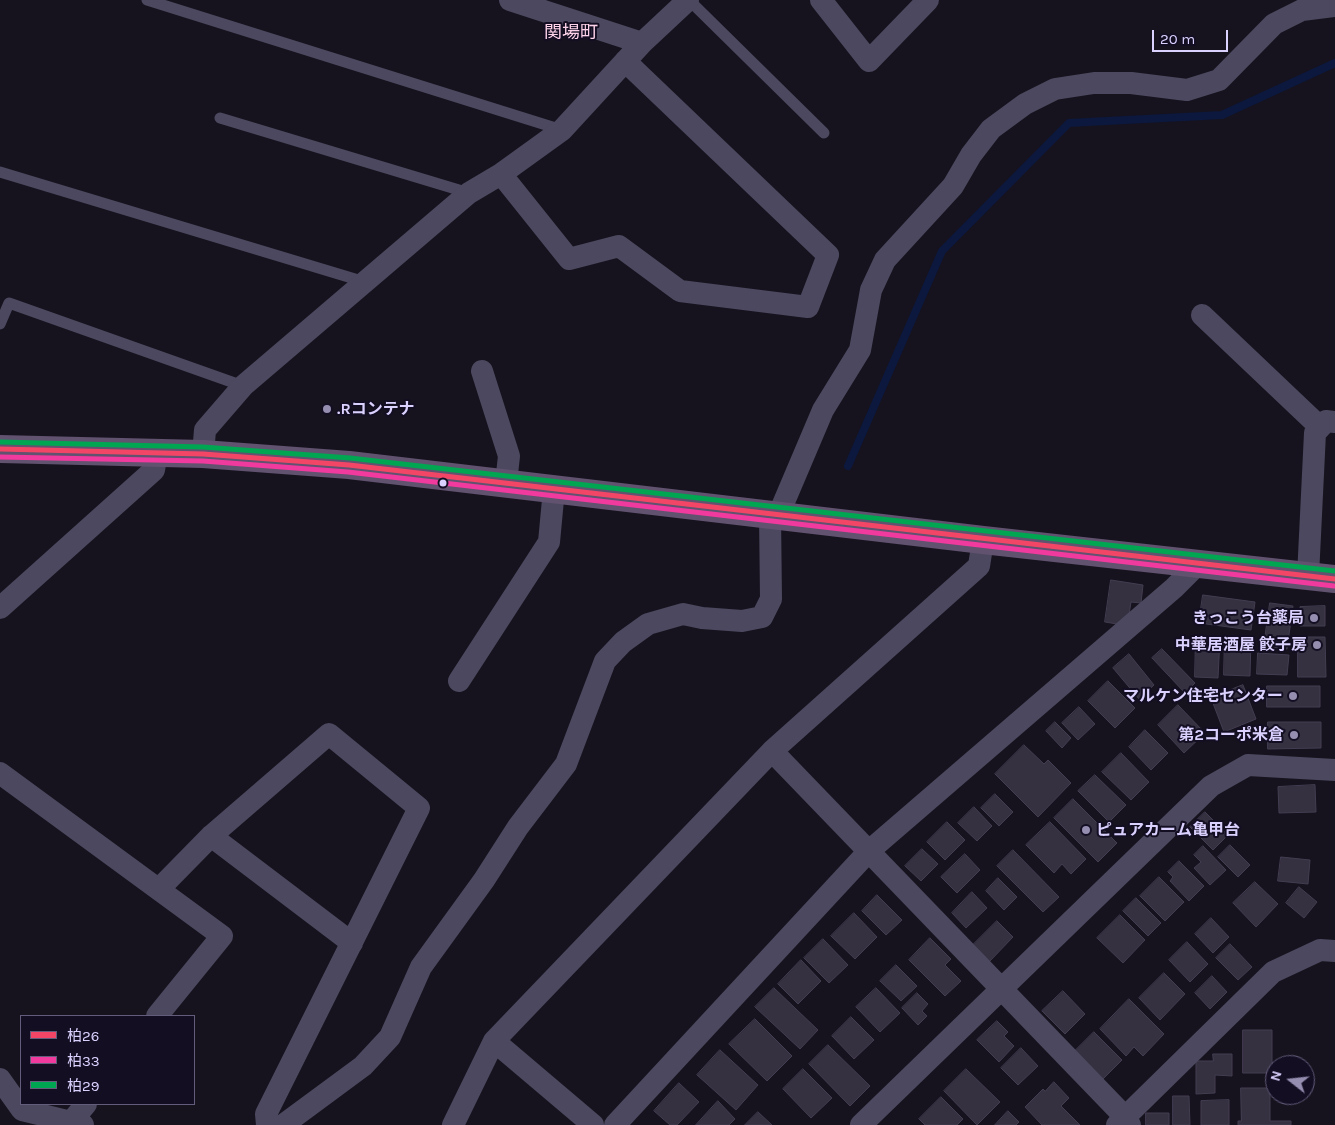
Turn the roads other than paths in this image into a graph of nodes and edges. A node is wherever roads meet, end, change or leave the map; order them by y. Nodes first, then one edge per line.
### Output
1 (147, 0) edge
2 (510, 0) edge
3 (688, 0) edge
4 (821, 0) edge
5 (928, 0) edge
6 (1335, 6) edge
7 (642, 43) junction
8 (625, 61) junction
9 (220, 118) dead end
10 (562, 130) junction
11 (824, 133) dead end
12 (0, 172) edge
13 (501, 174) junction
14 (469, 193) junction
15 (365, 282) junction
16 (1202, 315) dead end
17 (0, 324) edge
18 (482, 371) dead end
19 (242, 386) junction
20 (1327, 425) edge
21 (0, 450) edge
22 (157, 452) junction
23 (202, 454) junction
24 (506, 483) junction
25 (554, 489) junction
26 (774, 516) junction
27 (983, 540) junction
28 (1199, 563) junction
29 (1308, 576) junction
30 (1335, 578) edge
31 (0, 608) edge
32 (459, 681) dead end
33 (772, 751) junction
34 (1335, 770) edge
35 (0, 773) edge
36 (211, 836) junction
37 (869, 851) junction
38 (160, 888) junction
39 (352, 943) junction
40 (1335, 951) edge
41 (1001, 989) junction
42 (158, 1015) edge
43 (494, 1041) junction
44 (0, 1079) edge
45 (86, 1105) edge
46 (18, 1117) edge
47 (1124, 1122) edge
48 (77, 1124) edge
49 (267, 1125) edge
50 (283, 1125) edge
51 (453, 1125) edge
52 (593, 1125) edge
53 (615, 1125) edge
54 (861, 1125) edge

1 - 10 lane
2 - 7 street
3 - 7 street
3 - 11 lane
4 - 5 street
6 - 26 street
7 - 8 street
8 - 10 street
8 - 13 street
9 - 14 lane
10 - 13 street
12 - 15 lane
13 - 14 street
14 - 15 street
15 - 19 street
16 - 20 street
17 - 19 lane
18 - 24 street
19 - 23 street
20 - 29 street
21 - 22 main road
22 - 23 main road
22 - 31 street
23 - 24 main road
24 - 25 main road
25 - 26 main road
25 - 32 street
26 - 27 main road
26 - 50 street
27 - 28 main road
27 - 33 street
28 - 29 main road
28 - 37 street
29 - 30 main road
33 - 37 street
33 - 43 street
34 - 41 street
35 - 38 street
36 - 38 street
36 - 39 street
36 - 39 street
37 - 41 street
37 - 53 street
38 - 42 street
39 - 49 street
40 - 47 street
41 - 47 street
41 - 54 street
43 - 51 street
43 - 52 street
44 - 46 street
45 - 48 street
46 - 48 street

